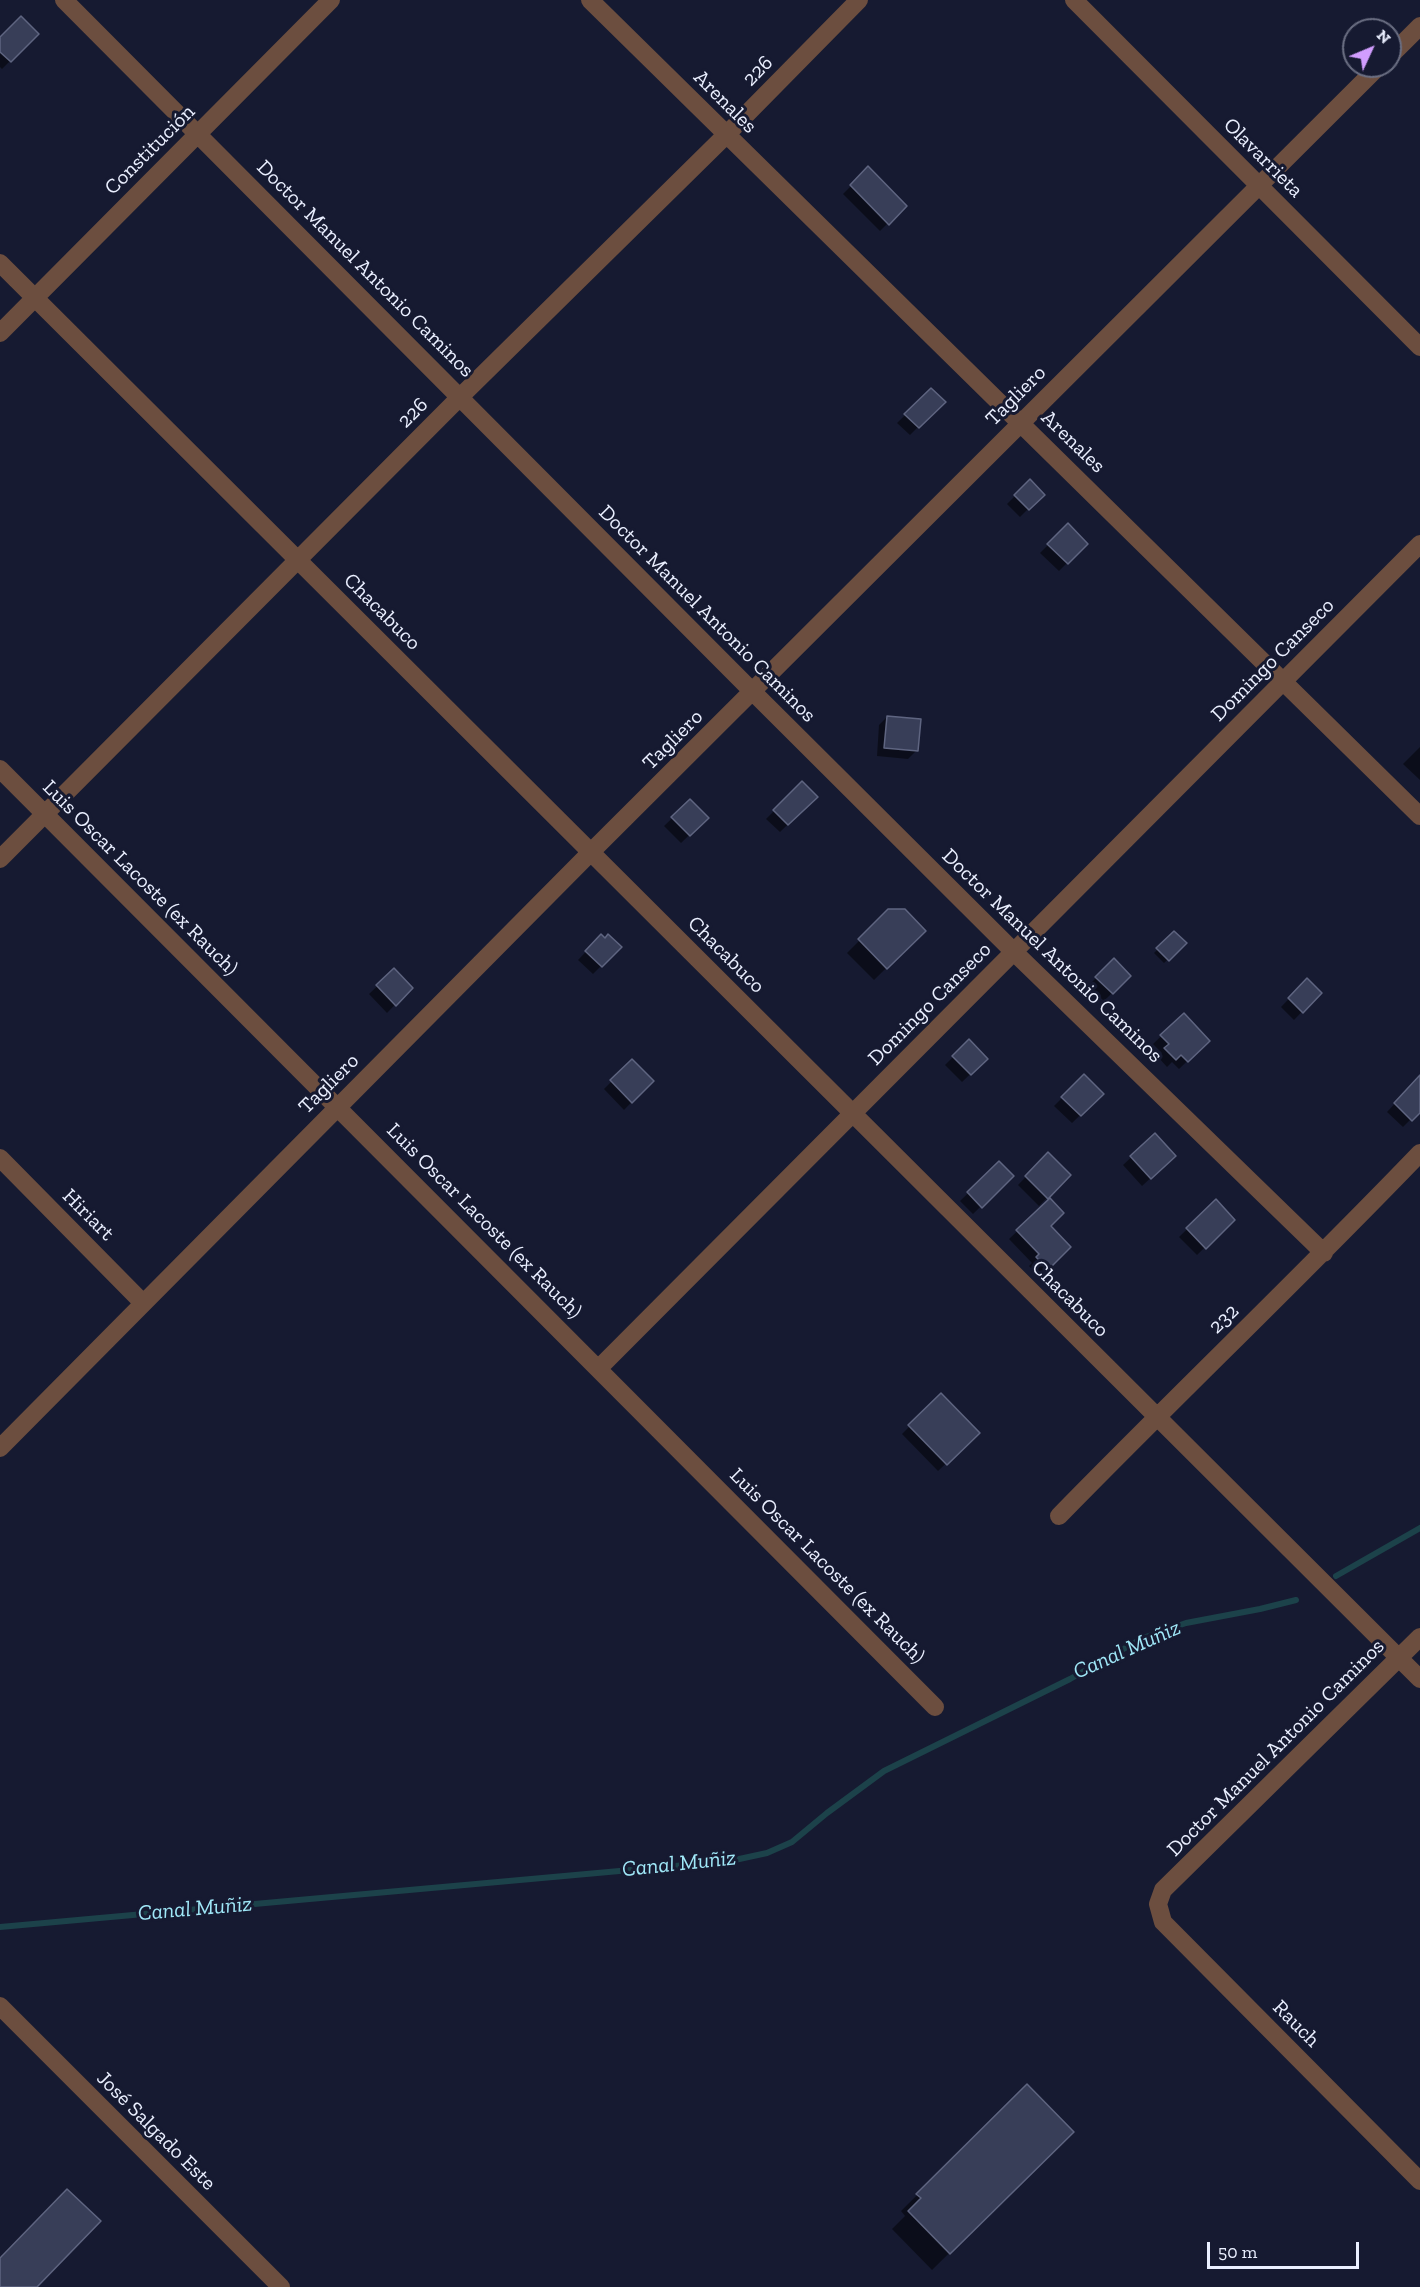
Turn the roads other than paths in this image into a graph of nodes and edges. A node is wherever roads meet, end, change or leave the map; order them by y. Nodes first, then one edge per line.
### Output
1 (64, 0) edge
2 (331, 0) edge
3 (590, 0) edge
4 (858, 0) edge
5 (1074, 0) edge
6 (1420, 26) edge
7 (1402, 44) edge
8 (1367, 78) edge
9 (199, 133) junction
10 (726, 135) junction
11 (1258, 186) junction
12 (0, 263) edge
13 (35, 298) junction
14 (0, 333) edge
15 (1420, 347) edge
16 (460, 398) junction
17 (1022, 423) junction
18 (1420, 544) edge
19 (298, 560) junction
20 (1284, 681) junction
21 (753, 692) junction
22 (0, 769) edge
23 (44, 814) junction
24 (1420, 816) edge
25 (591, 852) junction
26 (0, 859) edge
27 (1013, 951) junction
28 (338, 1107) junction
29 (853, 1112) junction
30 (1420, 1153) edge
31 (0, 1158) edge
32 (1324, 1253) junction
33 (143, 1303) junction
34 (598, 1368) junction
35 (1155, 1417) junction
36 (0, 1448) edge
37 (1059, 1516) dead end
38 (1420, 1637) edge
39 (1399, 1658) junction
40 (1420, 1679) edge
41 (935, 1707) dead end
42 (1163, 1890) joint
43 (0, 2006) edge
44 (1420, 2181) edge
45 (281, 2287) edge

1 - 9 street, Doctor Manuel Antonio Caminos
2 - 9 street, Constitución
3 - 10 street, Arenales
4 - 10 street, 226
5 - 11 street, Olavarrieta
6 - 7 street
8 - 11 street, Tagliero
9 - 13 street, Constitución
9 - 16 street, Doctor Manuel Antonio Caminos
10 - 16 street, 226
10 - 17 street, Arenales
11 - 15 street, Olavarrieta
11 - 17 street, Tagliero
12 - 13 street, Chacabuco
13 - 14 street, Constitución
13 - 19 street, Chacabuco
16 - 19 street, 226
16 - 21 street, Doctor Manuel Antonio Caminos
17 - 20 street, Arenales
17 - 21 street, Tagliero
18 - 20 street, Domingo Canseco
19 - 23 street, 226
19 - 25 street, Chacabuco
20 - 24 street, Arenales
20 - 27 street, Domingo Canseco
21 - 25 street, Tagliero
21 - 27 street, Doctor Manuel Antonio Caminos
22 - 23 street, Luis Oscar Lacoste (ex Rauch)
23 - 26 street, 226
23 - 28 street, Luis Oscar Lacoste (ex Rauch)
25 - 28 street, Tagliero
25 - 29 street, Chacabuco
27 - 29 street, Domingo Canseco
27 - 32 street, Doctor Manuel Antonio Caminos
28 - 33 street, Tagliero
28 - 34 street, Luis Oscar Lacoste (ex Rauch)
29 - 34 street, Domingo Canseco
29 - 35 street, Chacabuco
30 - 32 street, 232
31 - 33 street, Hiriart
32 - 35 street, 232
33 - 36 street, Tagliero
34 - 41 street, Luis Oscar Lacoste (ex Rauch)
35 - 37 street, 232
35 - 39 street, Chacabuco
38 - 39 street, Doctor Manuel Antonio Caminos
39 - 40 street, Chacabuco
39 - 42 street, Doctor Manuel Antonio Caminos
42 - 44 street, Rauch
43 - 45 street, José Salgado Este

